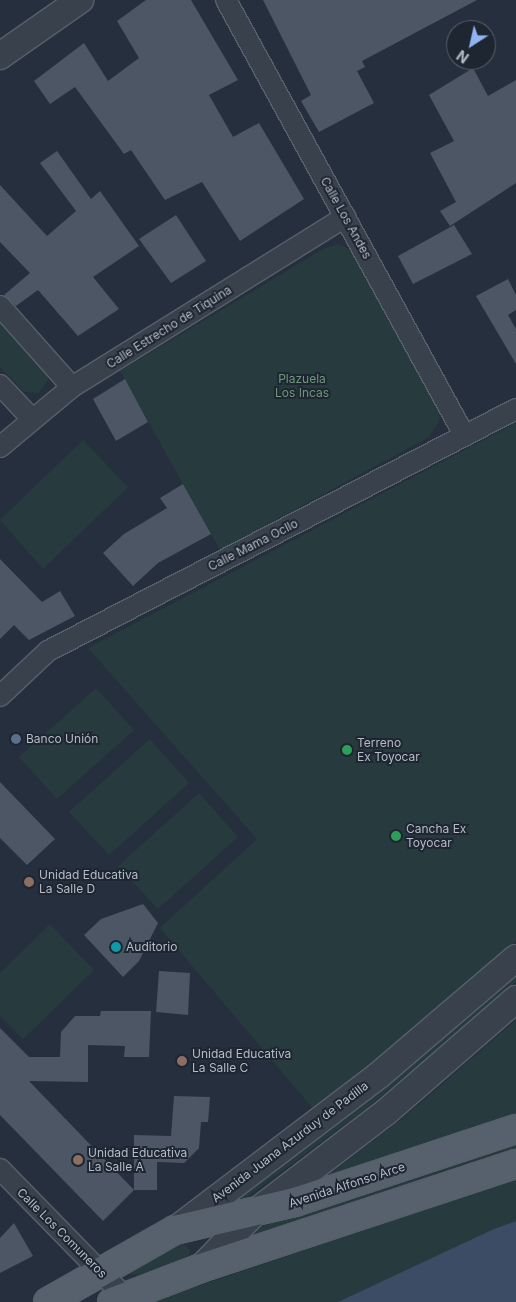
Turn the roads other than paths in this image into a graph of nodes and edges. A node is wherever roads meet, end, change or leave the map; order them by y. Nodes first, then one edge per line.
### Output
1 (80, 0) edge
2 (226, 0) edge
3 (0, 56) edge
4 (345, 217) junction
5 (0, 306) edge
6 (0, 385) edge
7 (72, 387) junction
8 (516, 409) edge
9 (32, 419) junction
10 (466, 436) junction
11 (0, 446) edge
12 (0, 696) edge
13 (516, 958) edge
14 (516, 999) edge
15 (516, 1129) edge
16 (516, 1164) edge
17 (0, 1169) edge
18 (254, 1213) junction
19 (175, 1230) junction
20 (201, 1268) junction
21 (99, 1270) junction
22 (118, 1299) edge
23 (48, 1302) edge

1 - 3 street
2 - 4 street, Calle Los Andes
4 - 7 street, Calle Estrecho de Tiquina
4 - 10 street, Calle Los Andes
5 - 7 street
6 - 9 street
7 - 9 street, Calle Estrecho de Tiquina
8 - 10 street, Calle Mama Ocllo
9 - 11 street, Calle Estrecho de Tiquina
10 - 12 street, Calle Mama Ocllo
13 - 19 street, Avenida Juana Azurduy de Padilla
14 - 18 street
15 - 18 main road, Avenida Alfonso Arce
16 - 20 main road
17 - 21 street, Calle Los Comuneros
18 - 19 main road, Avenida Alfonso Arce
18 - 20 street
19 - 20 main road
19 - 21 main road, Avenida Juana Azurduy de Padilla
20 - 22 main road
21 - 22 street, Calle Los Comuneros
21 - 23 main road, Avenida Juana Azurduy de Padilla

